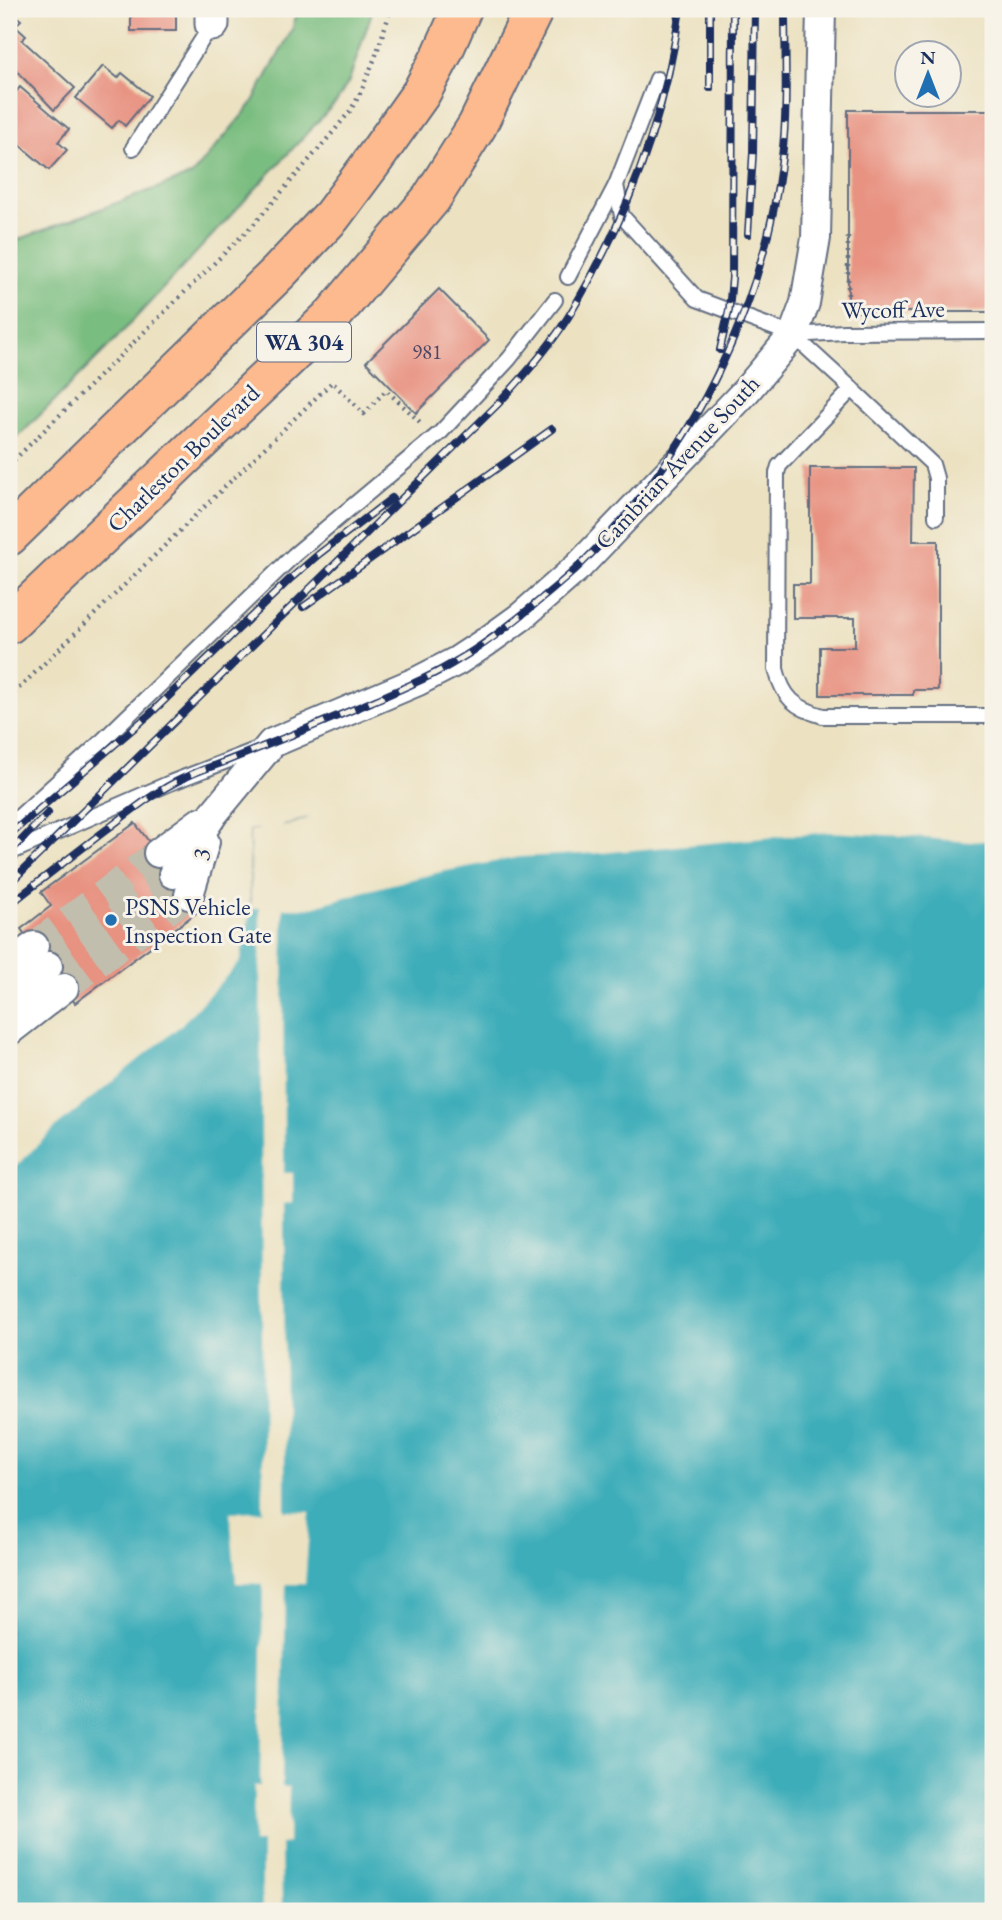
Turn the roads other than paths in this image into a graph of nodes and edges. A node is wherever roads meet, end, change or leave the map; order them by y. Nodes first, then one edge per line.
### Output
1 (463, 9) edge
2 (534, 9) edge
3 (821, 9) edge
4 (212, 16) edge
5 (657, 79) dead end
6 (133, 148) dead end
7 (616, 185) junction
8 (568, 278) dead end
9 (555, 300) dead end
10 (993, 331) edge
11 (793, 335) junction
12 (852, 389) junction
13 (936, 517) dead end
14 (9, 536) edge
15 (9, 624) edge
16 (993, 716) edge
17 (272, 743) junction
18 (214, 813) junction
19 (9, 826) edge
20 (9, 853) edge
21 (9, 964) edge
22 (49, 967) junction
23 (9, 997) edge
24 (9, 1031) edge

1 - 14 highway, WA 304
2 - 15 highway, Charleston Boulevard / WA 304
3 - 11 street, Cambrian Avenue South
4 - 6 lane
5 - 7 lane
7 - 8 lane
7 - 11 lane
9 - 19 lane
10 - 11 lane, Wycoff Ave
11 - 12 lane
11 - 17 street, Cambrian Avenue South
12 - 13 lane
12 - 16 lane
17 - 18 street, Cambrian Avenue South
17 - 20 lane, Cambrian Avenue South
18 - 18 street, 3
21 - 22 street
22 - 23 street
22 - 24 street

